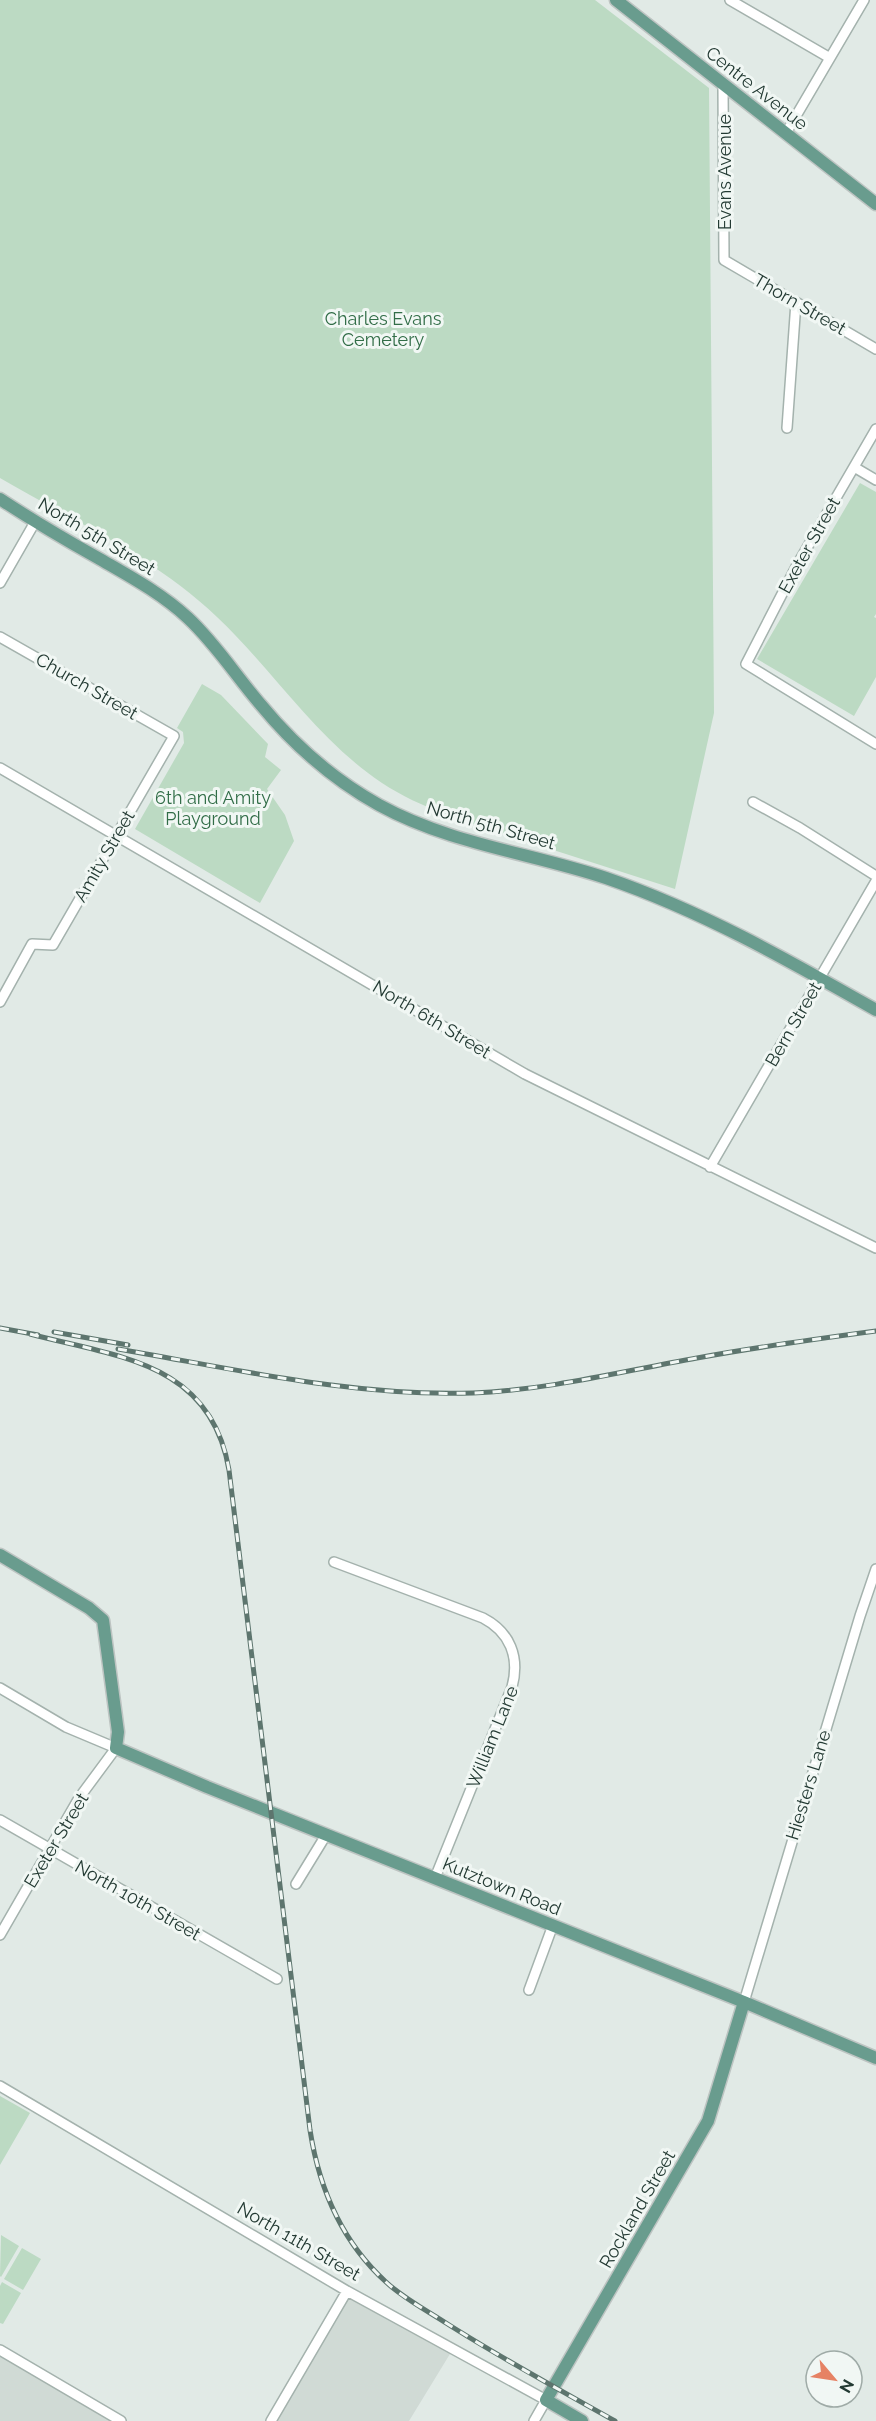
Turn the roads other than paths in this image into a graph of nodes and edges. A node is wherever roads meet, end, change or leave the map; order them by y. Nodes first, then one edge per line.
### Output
1 (616, 0) edge
2 (730, 0) edge
3 (864, 0) edge
4 (830, 58) junction
5 (723, 84) junction
6 (786, 133) junction
7 (876, 204) edge
8 (724, 260) joint
9 (796, 302) junction
10 (876, 349) edge
11 (787, 428) dead end
12 (876, 429) edge
13 (854, 467) junction
14 (876, 480) edge
15 (0, 498) edge
16 (35, 522) junction
17 (0, 583) edge
18 (0, 636) edge
19 (174, 736) joint
20 (876, 744) edge
21 (0, 768) edge
22 (753, 802) dead end
23 (117, 835) junction
24 (876, 876) edge
25 (876, 881) edge
26 (820, 978) junction
27 (0, 1002) edge
28 (876, 1010) edge
29 (710, 1167) junction
30 (876, 1248) edge
31 (0, 1556) edge
32 (334, 1562) dead end
33 (876, 1569) edge
34 (0, 1688) edge
35 (116, 1748) junction
36 (0, 1820) edge
37 (326, 1834) junction
38 (50, 1849) junction
39 (435, 1878) junction
40 (296, 1884) dead end
41 (553, 1925) junction
42 (0, 1935) edge
43 (277, 1979) dead end
44 (529, 1990) dead end
45 (744, 2002) junction
46 (876, 2058) edge
47 (0, 2086) edge
48 (347, 2290) junction
49 (0, 2350) edge
50 (546, 2400) junction
51 (121, 2421) edge
52 (271, 2421) edge
53 (534, 2421) edge
54 (582, 2421) edge

1 - 5 main road, Centre Avenue
2 - 4 street
3 - 4 street
4 - 6 street
5 - 6 main road, Centre Avenue
5 - 8 street, Evans Avenue
6 - 7 main road, Centre Avenue
8 - 9 street, Thorn Street
9 - 10 street, Thorn Street
9 - 11 street
12 - 13 street, Exeter Street
13 - 14 street
13 - 20 street, Exeter Street
15 - 16 main road, North 5th Street
16 - 17 street
16 - 26 main road, North 5th Street
18 - 19 street, Church Street
19 - 23 street, Amity Street
21 - 23 street, North 6th Street
22 - 24 street
23 - 27 street, Amity Street
23 - 29 street, North 6th Street
25 - 26 street, Bern Street
26 - 28 main road, North 5th Street
26 - 29 street, Bern Street
29 - 30 street, North 6th Street
31 - 35 main road
32 - 39 street, William Lane
33 - 45 street, Hiesters Lane
34 - 35 street
35 - 37 main road, Kutztown Road
35 - 38 street, Exeter Street
36 - 38 street, North 10th Street
37 - 39 main road, Kutztown Road
37 - 40 street
38 - 42 street, Exeter Street
38 - 43 street, North 10th Street
39 - 41 main road, Kutztown Road
41 - 44 street
41 - 45 main road, Kutztown Road
45 - 46 main road, Kutztown Road
45 - 50 main road, Rockland Street
47 - 48 street, North 11th Street
48 - 50 street, North 11th Street
48 - 52 street
49 - 51 street
50 - 53 street, Rockland Street
50 - 54 main road, North 11th Street

